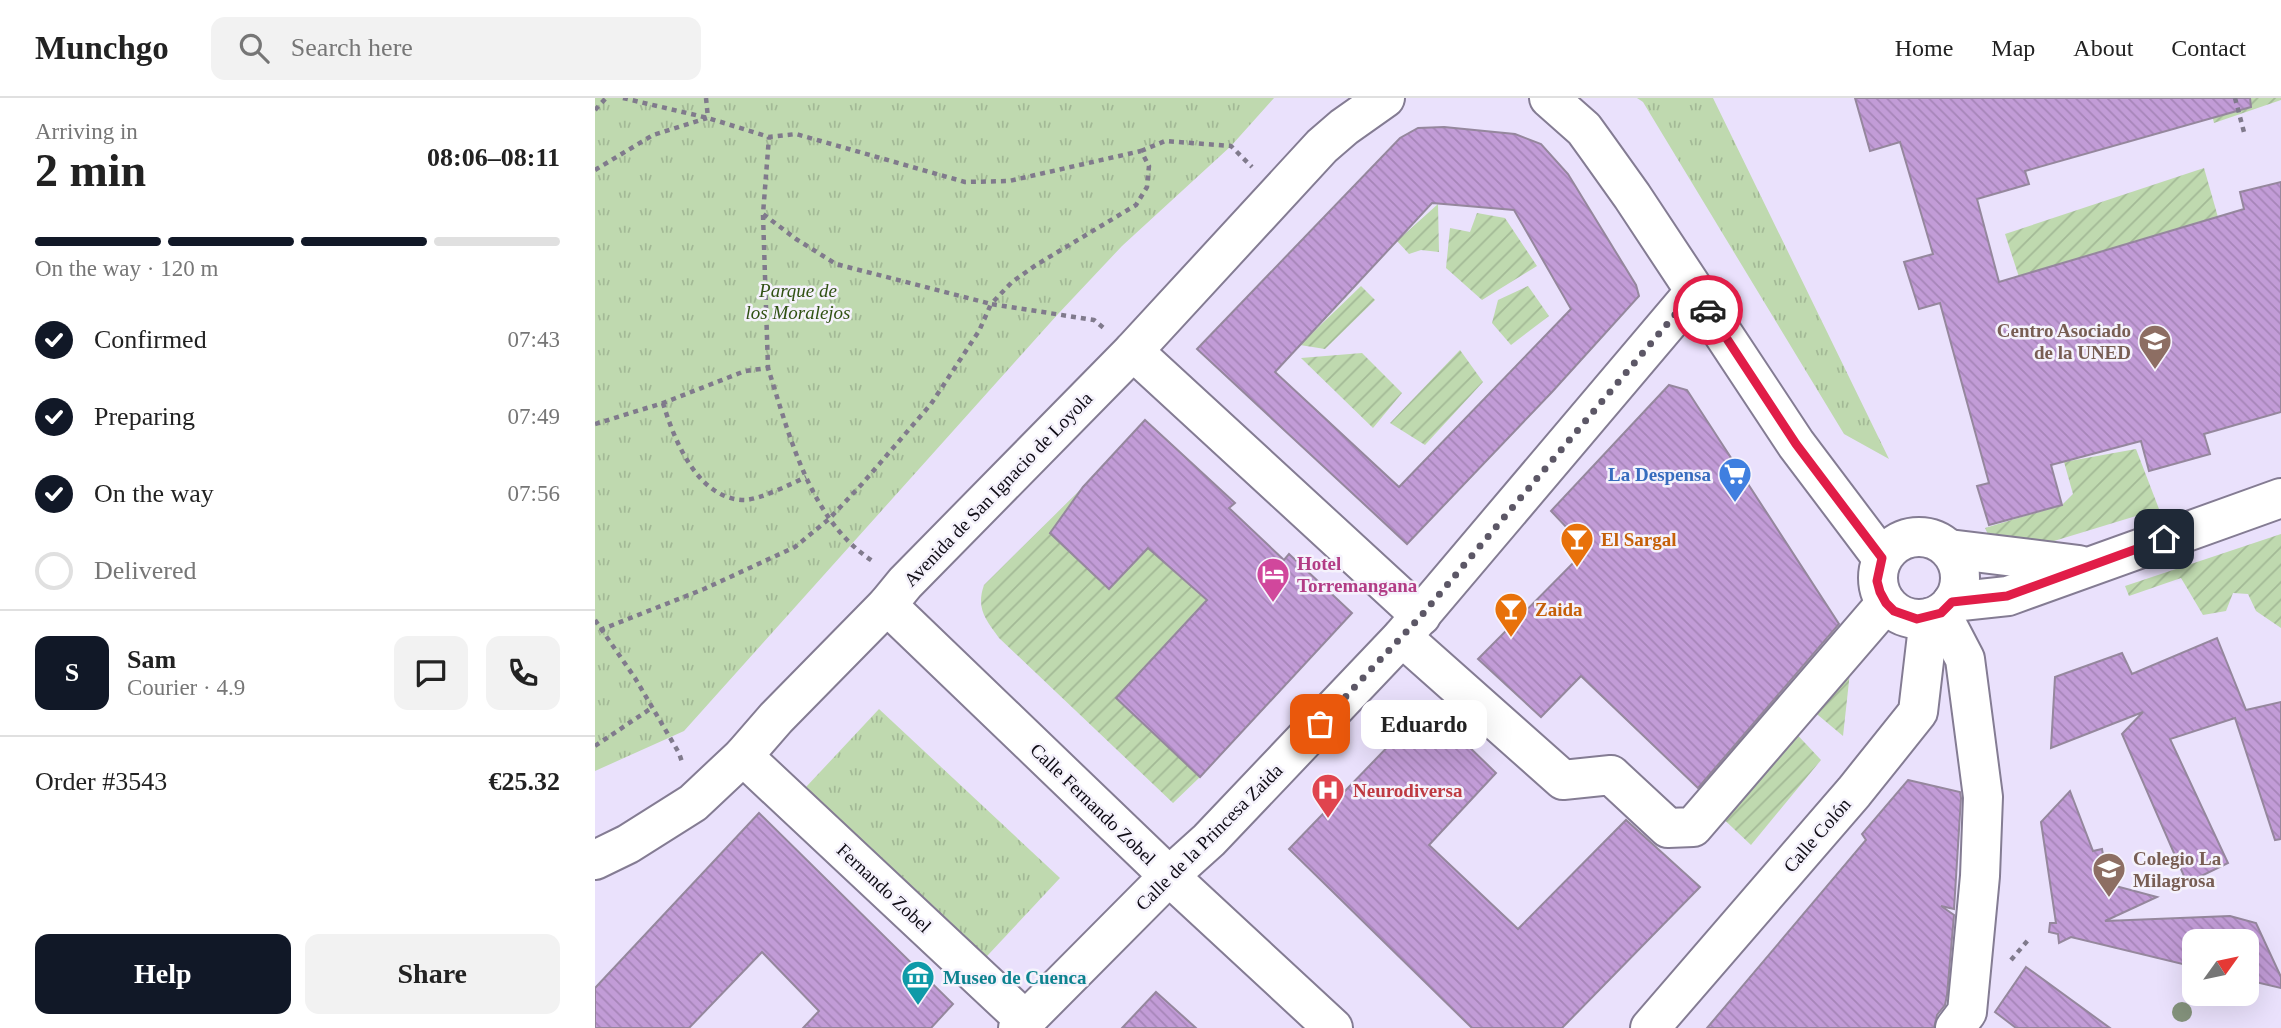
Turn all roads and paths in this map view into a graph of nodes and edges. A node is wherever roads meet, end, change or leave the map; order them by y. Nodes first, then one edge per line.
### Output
1 (606, 98) edge
2 (623, 98) edge
3 (706, 98) edge
4 (1385, 98) edge
5 (1549, 98) edge
6 (2235, 98) edge
7 (595, 110) edge
8 (708, 117) junction
9 (2245, 136) dead end
10 (769, 137) junction
11 (1141, 151) junction
12 (595, 170) edge
13 (1274, 199) junction
14 (763, 214) junction
15 (1695, 291) junction
16 (991, 304) junction
17 (1133, 351) junction
18 (768, 368) junction
19 (663, 403) junction
20 (595, 424) edge
21 (806, 477) junction
22 (2281, 498) edge
23 (829, 519) junction
24 (1948, 550) junction
25 (1882, 558) junction
26 (2088, 566) junction
27 (896, 594) junction
28 (1886, 603) junction
29 (1941, 611) junction
30 (595, 620) edge
31 (1412, 627) junction
32 (600, 629) junction
33 (653, 707) junction
34 (595, 746) edge
35 (743, 756) junction
36 (693, 803) junction
37 (595, 860) edge
38 (1169, 876) junction
39 (1969, 1023) edge
40 (1022, 1024) edge
41 (1333, 1028) edge
42 (1650, 1028) edge

1 - 7 path
2 - 8 path
3 - 8 path
4 - 13 street, Avenida de San Ignacio de Loyola
5 - 15 street
6 - 9 path
8 - 10 path
8 - 12 path
10 - 11 path
10 - 14 path
11 - 13 path
11 - 16 path
13 - 17 street, Avenida de San Ignacio de Loyola
14 - 16 path
14 - 18 path
15 - 25 street
15 - 31 street, Calle de la Princesa Zaida
16 - 17 path
16 - 23 path
17 - 27 street, Avenida de San Ignacio de Loyola
17 - 31 street
18 - 19 path
18 - 21 path
19 - 20 path
19 - 21 path
21 - 23 path
22 - 26 street
23 - 27 path
23 - 32 path
24 - 25 street
24 - 26 street
24 - 29 street
25 - 28 street
26 - 29 street
27 - 35 street, Avenida de San Ignacio de Loyola
27 - 38 street, Calle Fernando Zobel
28 - 29 street
28 - 31 street
29 - 39 street
29 - 42 street, Calle Colón
30 - 32 path
31 - 38 street, Calle de la Princesa Zaida
32 - 33 path
33 - 34 path
33 - 36 path
35 - 36 street, Avenida de San Ignacio de Loyola
35 - 40 street, Fernando Zobel
36 - 37 street, Avenida de San Ignacio de Loyola
38 - 40 street, Calle de la Princesa Zaida
38 - 41 street, Calle Fernando Zobel

